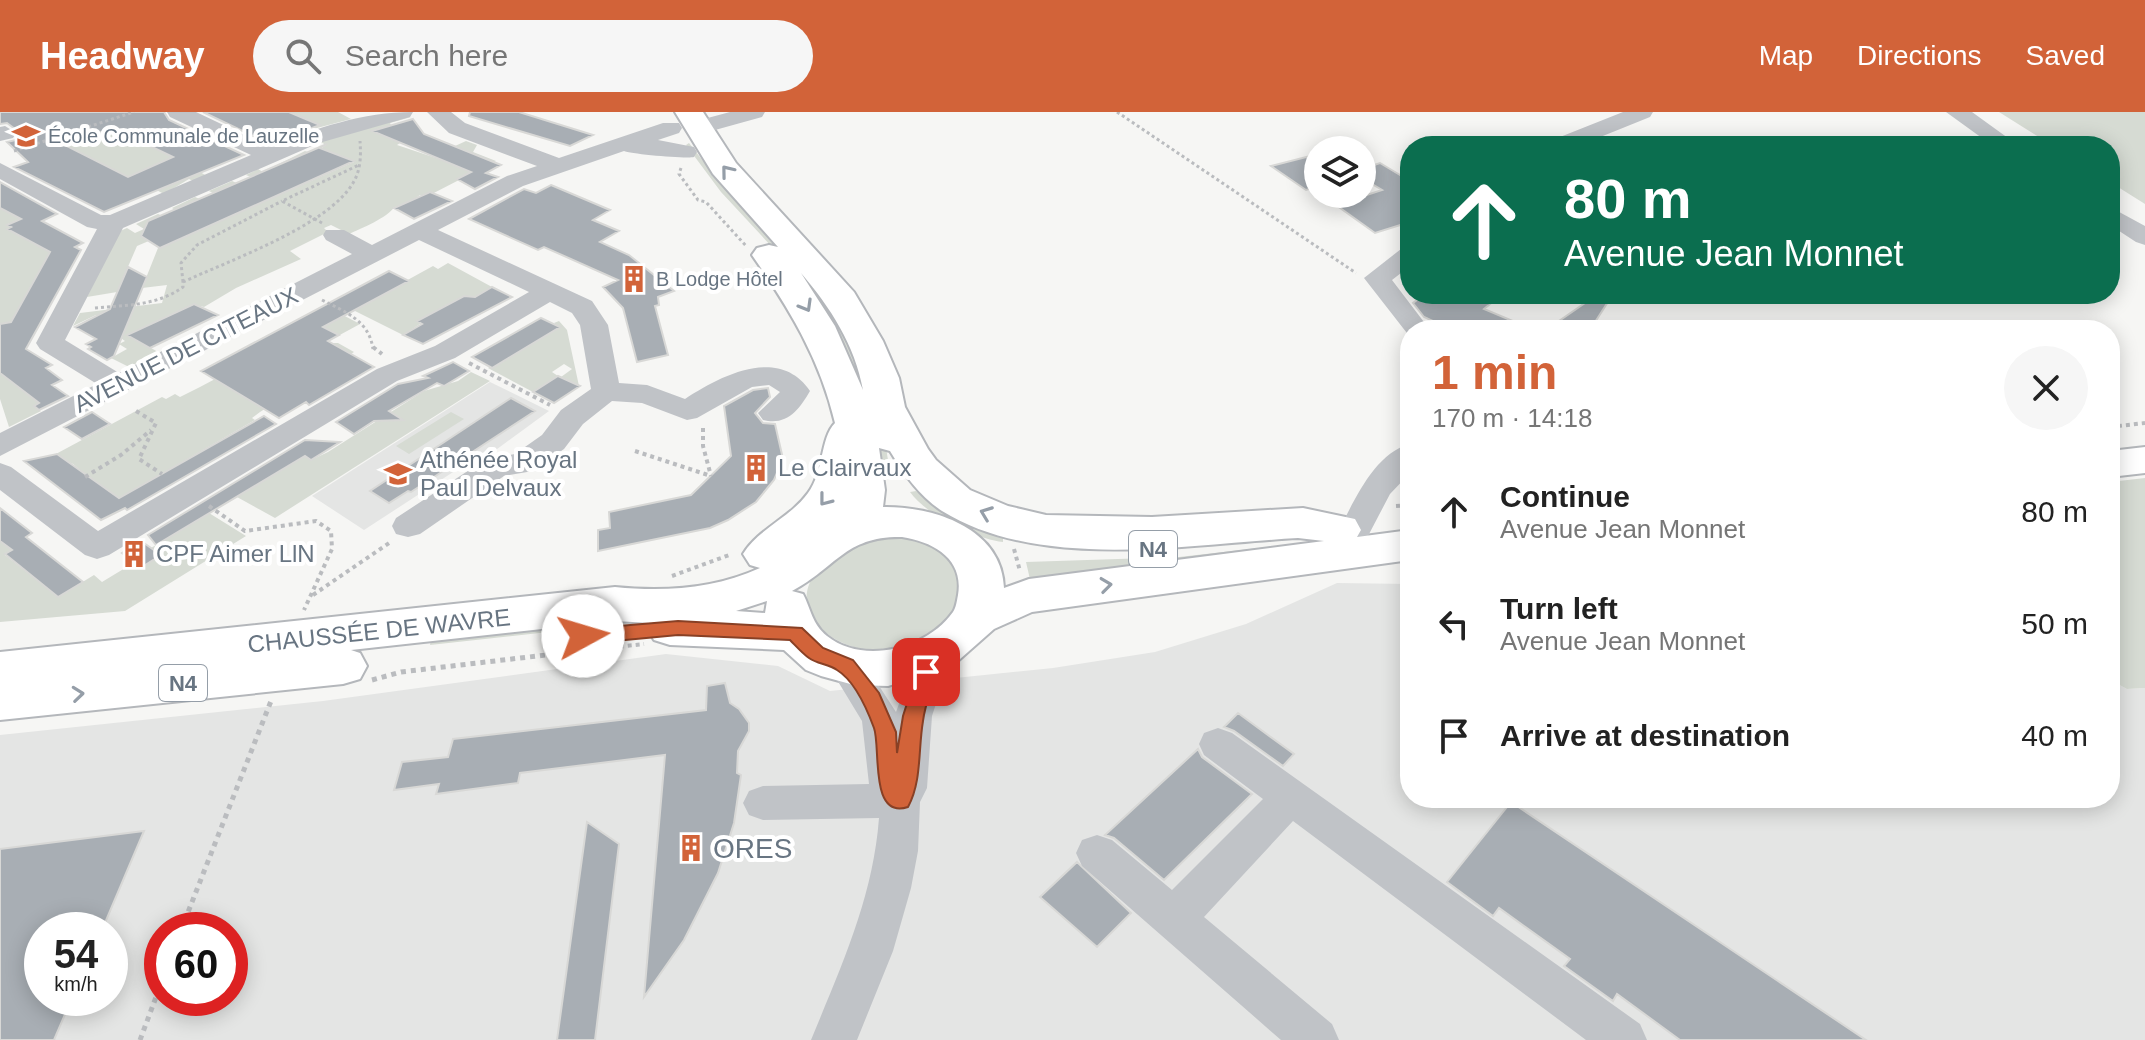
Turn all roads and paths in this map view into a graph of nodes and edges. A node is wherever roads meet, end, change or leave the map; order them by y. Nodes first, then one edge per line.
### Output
1 (134, 112) edge
2 (178, 112) edge
3 (402, 112) edge
4 (438, 112) edge
5 (754, 112) edge
6 (1117, 112) edge
7 (1642, 112) edge
8 (1957, 112) edge
9 (684, 133) edge
10 (1583, 136) edge
11 (1993, 136) edge
12 (5, 147) edge
13 (271, 156) junction
14 (556, 165) junction
15 (282, 201) junction
16 (313, 218) junction
17 (2120, 221) edge
18 (113, 223) junction
19 (419, 231) junction
20 (335, 235) dead end
21 (2145, 237) edge
22 (372, 255) junction
23 (756, 258) dead end
24 (1400, 261) edge
25 (1377, 278) junction
26 (183, 282) junction
27 (301, 291) junction
28 (549, 292) junction
29 (67, 311) junction
30 (1408, 320) edge
31 (445, 352) junction
32 (399, 369) junction
33 (118, 385) junction
34 (606, 392) junction
35 (847, 399) junction
36 (699, 402) junction
37 (136, 411) dead end
38 (889, 412) junction
39 (773, 413) dead end
40 (572, 417) junction
41 (2145, 423) edge
42 (2120, 426) edge
43 (152, 428) junction
44 (2145, 438) edge
45 (2120, 441) edge
46 (0, 446) edge
47 (635, 451) dead end
48 (2145, 460) edge
49 (2120, 463) edge
50 (1400, 464) edge
51 (0, 474) edge
52 (162, 474) dead end
53 (85, 477) dead end
54 (188, 492) junction
55 (1400, 523) edge
56 (408, 526) joint
57 (1348, 529) junction
58 (840, 534) junction
59 (947, 536) junction
60 (1400, 546) edge
61 (736, 552) dead end
62 (798, 566) junction
63 (663, 578) dead end
64 (310, 597) junction
65 (615, 604) junction
66 (303, 611) dead end
67 (974, 620) junction
68 (795, 633) junction
69 (645, 644) dead end
70 (934, 654) junction
71 (846, 665) junction
72 (0, 671) edge
73 (364, 672) junction
74 (274, 693) dead end
75 (0, 701) edge
76 (1218, 744) dead end
77 (1291, 797) junction
78 (900, 800) junction
79 (763, 803) dead end
80 (1097, 853) dead end
81 (188, 912) edge
82 (1174, 918) junction
83 (149, 1016) edge
84 (140, 1040) edge
85 (834, 1040) edge
86 (1316, 1040) edge
87 (1624, 1040) edge

1 - 12 path
2 - 13 street
3 - 13 street
4 - 14 street
5 - 9 street
6 - 25 path
7 - 10 street
8 - 11 street
9 - 14 street, AVENUE DE CITEAUX
9 - 23 path
9 -> 35 main road
38 -> 9 main road
12 - 18 street
13 - 18 street
14 - 19 street, AVENUE DE CITEAUX
15 - 16 path
15 - 16 path
15 - 26 path
16 - 26 path
17 - 21 street
18 - 29 street
19 - 22 street, AVENUE DE CITEAUX
19 - 28 street
20 - 22 street
22 - 27 street, AVENUE DE CITEAUX
24 - 25 street
25 - 30 street
26 - 29 path
27 - 32 path
27 - 33 street, AVENUE DE CITEAUX
28 - 31 street
28 - 34 street
29 - 33 street
31 - 32 street
31 - 40 path
32 - 54 street
33 - 46 street, AVENUE DE CITEAUX
34 - 36 street
34 - 40 street
35 - 58 main road
35 -> 65 main road
36 - 39 street
36 - 47 path
37 - 43 path
57 -> 38 main road
38 - 59 main road
40 - 56 street
41 - 42 path
43 - 52 path
43 - 53 path
44 - 45 main road
48 - 49 main road
50 - 57 street
51 - 54 street
54 - 64 path
55 - 57 main road, CHAUSSÉE DE WAVRE / N4
56 - 64 path
57 - 59 main road, CHAUSSÉE DE WAVRE / N4
58 - 59 main road, CHAUSSÉE DE WAVRE / N4
58 - 62 main road, CHAUSSÉE DE WAVRE / N4
59 - 67 main road
67 -> 60 main road, N4
61 - 63 path
62 - 65 main road, CHAUSSÉE DE WAVRE / N4
62 - 68 main road
64 - 66 path
65 - 72 main road, CHAUSSÉE DE WAVRE / N4
67 - 70 main road, N4
68 - 71 main road, N4
68 - 73 main road, CHAUSSÉE DE WAVRE / N4
69 - 73 path
70 - 71 main road, N4
70 - 78 street
71 - 78 street
75 -> 73 main road, N4
74 - 81 path
76 - 77 street
77 - 82 street
77 - 87 street
78 - 79 street
78 - 85 street
80 - 82 street
82 - 86 street
83 - 84 path

